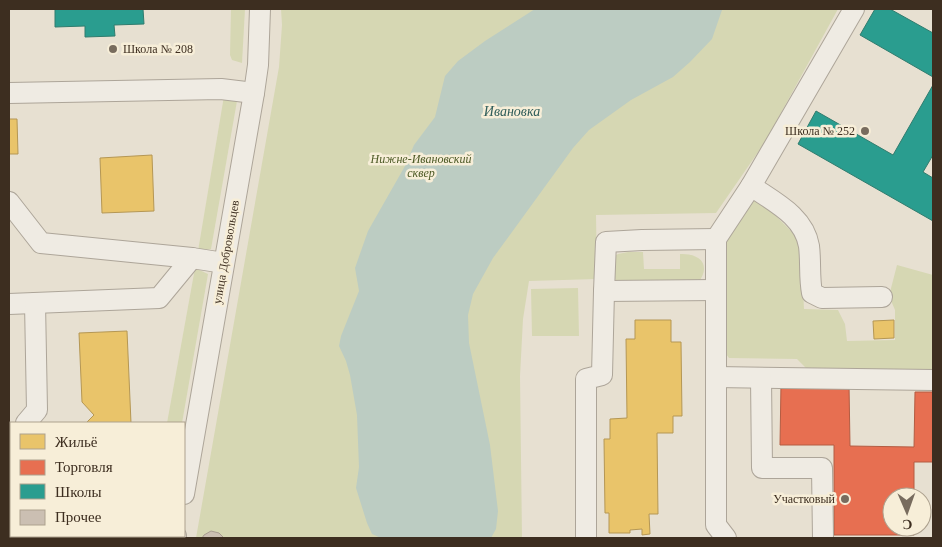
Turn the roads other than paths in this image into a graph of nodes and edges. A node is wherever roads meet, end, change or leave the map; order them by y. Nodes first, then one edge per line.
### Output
1 (260, 9) edge
2 (854, 9) edge
3 (9, 93) edge
4 (254, 93) junction
5 (751, 186) junction
6 (9, 202) edge
7 (716, 238) junction
8 (192, 258) junction
9 (224, 263) junction
10 (716, 290) junction
11 (604, 291) junction
12 (882, 297) dead end
13 (35, 303) junction
14 (9, 304) edge
15 (716, 377) junction
16 (761, 378) junction
17 (933, 380) edge
18 (27, 422) edge
19 (185, 488) edge
20 (586, 538) edge
21 (726, 538) edge
22 (822, 538) edge

1 - 4 street, улица Добровольцев
2 - 5 street
3 - 4 street
4 - 9 street, улица Добровольцев
5 - 7 street
5 - 12 street
6 - 8 street
7 - 10 street
7 - 11 street
8 - 9 street
8 - 13 street
9 - 19 street, улица Добровольцев
10 - 11 street
10 - 15 street
11 - 20 street
13 - 14 street
13 - 18 street
15 - 16 street
15 - 21 street
16 - 17 street
16 - 22 street

